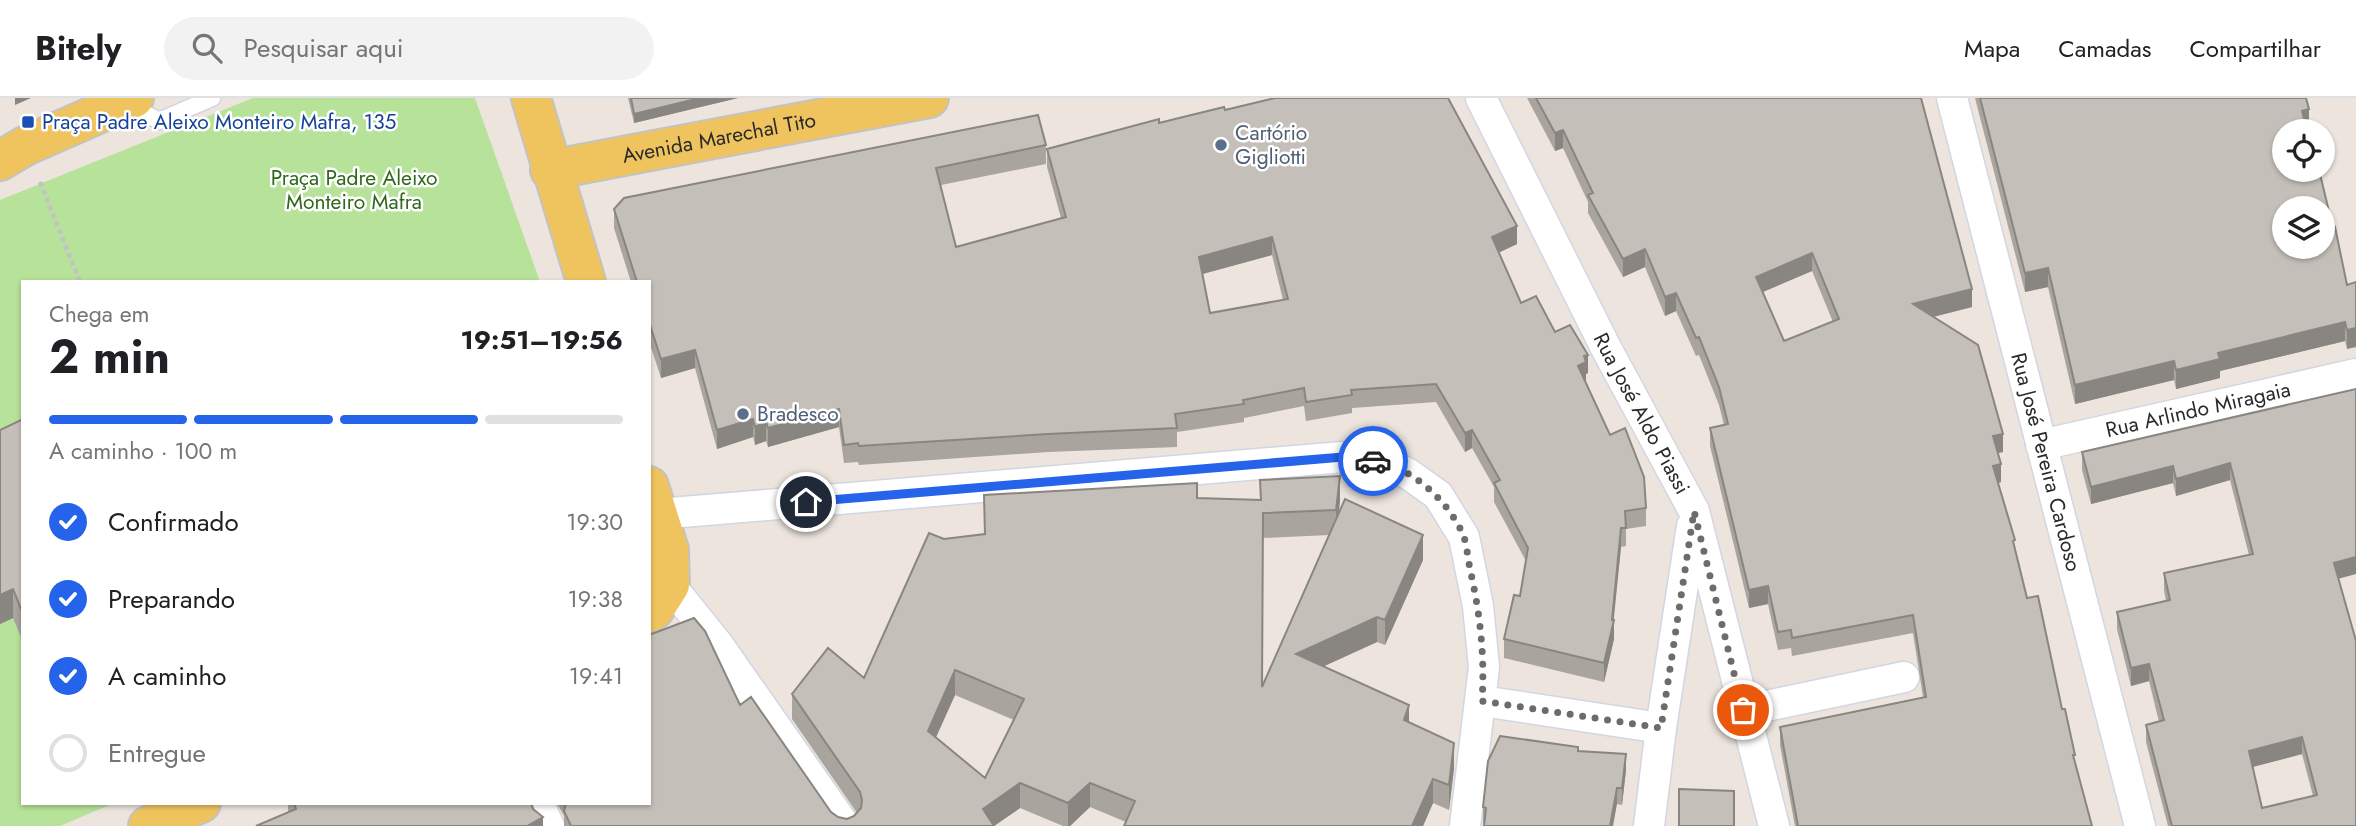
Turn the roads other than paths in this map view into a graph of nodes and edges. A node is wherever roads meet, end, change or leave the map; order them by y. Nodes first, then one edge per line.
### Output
1 (212, 98) edge
2 (531, 98) edge
3 (929, 98) edge
4 (1481, 98) edge
5 (1952, 98) edge
6 (121, 101) edge
7 (830, 107) edge
8 (12, 154) edge
9 (550, 170) junction
10 (585, 280) edge
11 (2356, 374) edge
12 (2041, 445) junction
13 (654, 500) edge
14 (1694, 511) junction
15 (659, 599) edge
16 (1904, 677) dead end
17 (1482, 701) junction
18 (1743, 710) junction
19 (1661, 728) junction
20 (196, 805) edge
21 (539, 805) edge
22 (148, 826) edge
23 (550, 826) edge
24 (845, 826) edge
25 (1465, 826) edge
26 (1649, 826) edge
27 (1774, 826) edge
28 (2140, 826) edge

1 - 6 lane
2 - 9 main road
3 - 7 main road, Avenida Marechal Tito
4 - 14 street, Rua José Aldo Piassi
5 - 12 street, Rua José Pereira Cardoso
6 - 8 main road
7 - 9 main road, Avenida Marechal Tito
9 - 10 main road
11 - 12 street, Rua Arlindo Miragaia
12 - 28 street, Rua José Pereira Cardoso
13 - 15 main road
13 - 17 street
14 - 18 street, Rua José Aldo Piassi
14 - 19 street
15 - 24 street
16 - 18 street
17 - 19 street
17 - 25 street
18 - 27 street, Rua José Aldo Piassi
19 - 26 street
20 - 22 main road
21 - 23 street

